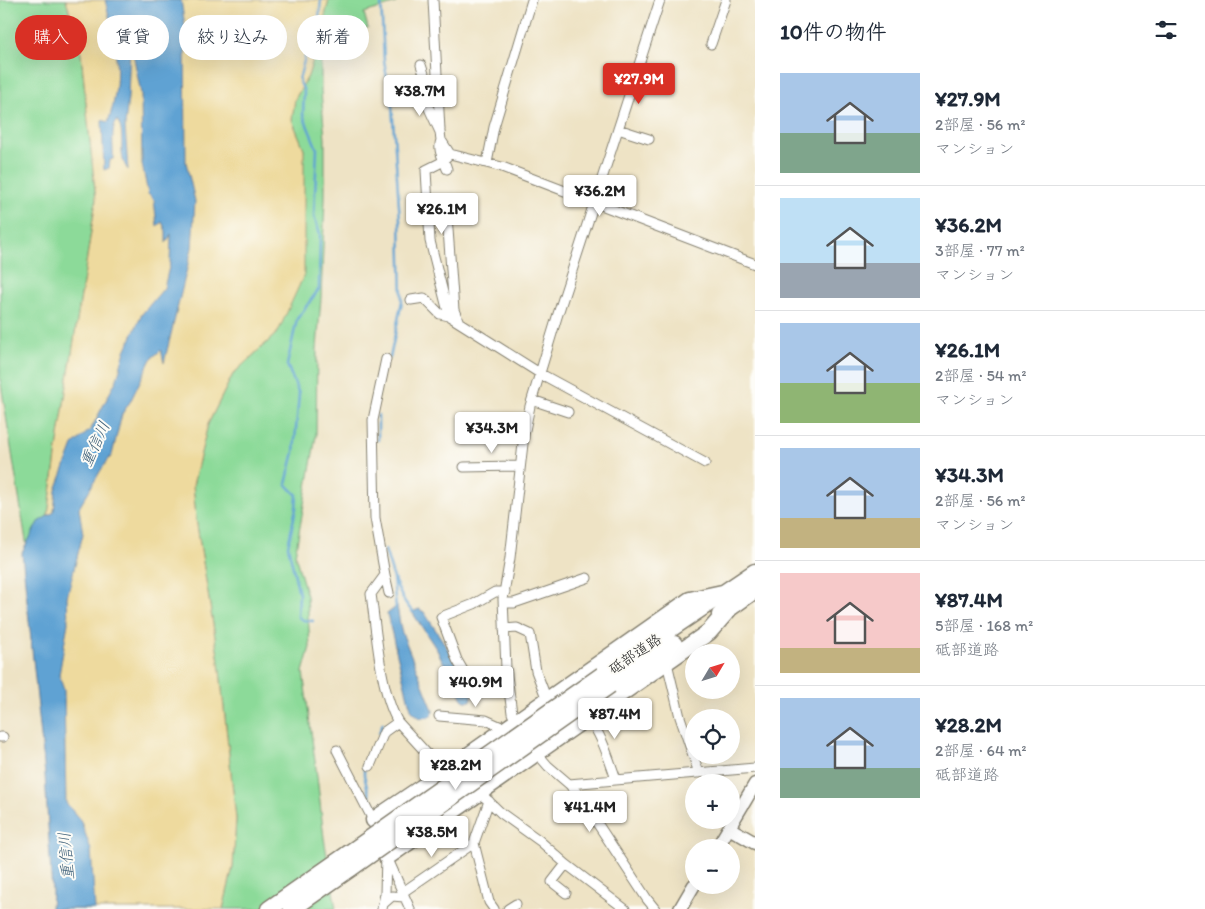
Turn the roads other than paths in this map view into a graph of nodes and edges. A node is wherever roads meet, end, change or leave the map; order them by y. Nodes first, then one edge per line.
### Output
1 (433, 0) edge
2 (532, 0) edge
3 (660, 0) edge
4 (726, 0) edge
5 (711, 44) dead end
6 (421, 65) dead end
7 (618, 129) junction
8 (441, 136) junction
9 (649, 139) dead end
10 (446, 157) junction
11 (487, 163) junction
12 (447, 169) dead end
13 (595, 202) junction
14 (447, 216) dead end
15 (755, 264) edge
16 (411, 300) dead end
17 (449, 316) junction
18 (460, 322) junction
19 (386, 358) dead end
20 (541, 374) junction
21 (532, 400) junction
22 (568, 412) dead end
23 (705, 464) dead end
24 (464, 466) dead end
25 (520, 466) junction
26 (755, 572) edge
27 (385, 576) junction
28 (587, 578) dead end
29 (755, 590) edge
30 (505, 592) junction
31 (727, 592) junction
32 (389, 593) dead end
33 (504, 603) junction
34 (729, 609) junction
35 (504, 629) junction
36 (664, 663) junction
37 (606, 680) junction
38 (475, 690) dead end
39 (547, 700) junction
40 (439, 716) dead end
41 (588, 716) junction
42 (398, 722) junction
43 (511, 726) junction
44 (337, 750) dead end
45 (536, 752) junction
46 (370, 766) dead end
47 (755, 768) edge
48 (448, 770) junction
49 (699, 772) junction
50 (616, 779) junction
51 (569, 784) junction
52 (755, 784) edge
53 (484, 797) junction
54 (740, 809) edge
55 (374, 820) junction
56 (731, 829) edge
57 (474, 843) junction
58 (755, 843) edge
59 (387, 857) junction
60 (566, 864) junction
61 (566, 893) dead end
62 (689, 894) edge
63 (403, 895) junction
64 (383, 906) edge
65 (270, 909) edge
66 (292, 909) edge
67 (410, 909) edge
68 (494, 909) edge
69 (625, 909) edge
70 (655, 909) edge
71 (680, 909) edge

1 - 8 street
2 - 11 street
3 - 7 street
4 - 5 street
6 - 8 street
7 - 9 street
7 - 13 street
8 - 10 street
10 - 11 street
10 - 12 street
10 - 17 street
11 - 13 street
13 - 15 street
13 - 20 street
14 - 18 street
16 - 17 street
17 - 18 street
18 - 20 street
19 - 27 street
20 - 21 street
20 - 23 street
21 - 22 street
21 - 25 street
24 - 25 street
25 - 30 street
26 - 31 highway, 砥部道路
27 - 32 street
27 - 42 street
28 - 33 street
29 - 34 highway, 砥部道路
30 - 33 street
30 - 38 street
31 - 37 highway, 砥部道路
31 - 39 highway
33 - 35 street
34 - 36 highway
34 - 37 highway, 砥部道路
35 - 39 street
35 - 43 street
36 - 41 highway
36 - 49 street
37 - 65 highway, 砥部道路, bridge
37 - 66 highway, 砥部道路, bridge
39 - 43 highway
40 - 43 street
41 - 45 highway
41 - 50 street
42 - 46 street
42 - 48 street
43 - 45 street
43 - 48 highway
44 - 55 street
45 - 51 street
45 - 53 highway
47 - 49 street
48 - 53 street
48 - 55 highway
49 - 50 street
50 - 51 street
51 - 70 street
52 - 54 main road
53 - 57 street
53 - 59 highway
53 - 60 street
55 - 59 street
56 - 58 main road
57 - 63 street
57 - 68 street
59 - 63 street
59 - 64 street
60 - 61 street
60 - 69 street
62 - 71 main road
63 - 64 street
63 - 67 street

